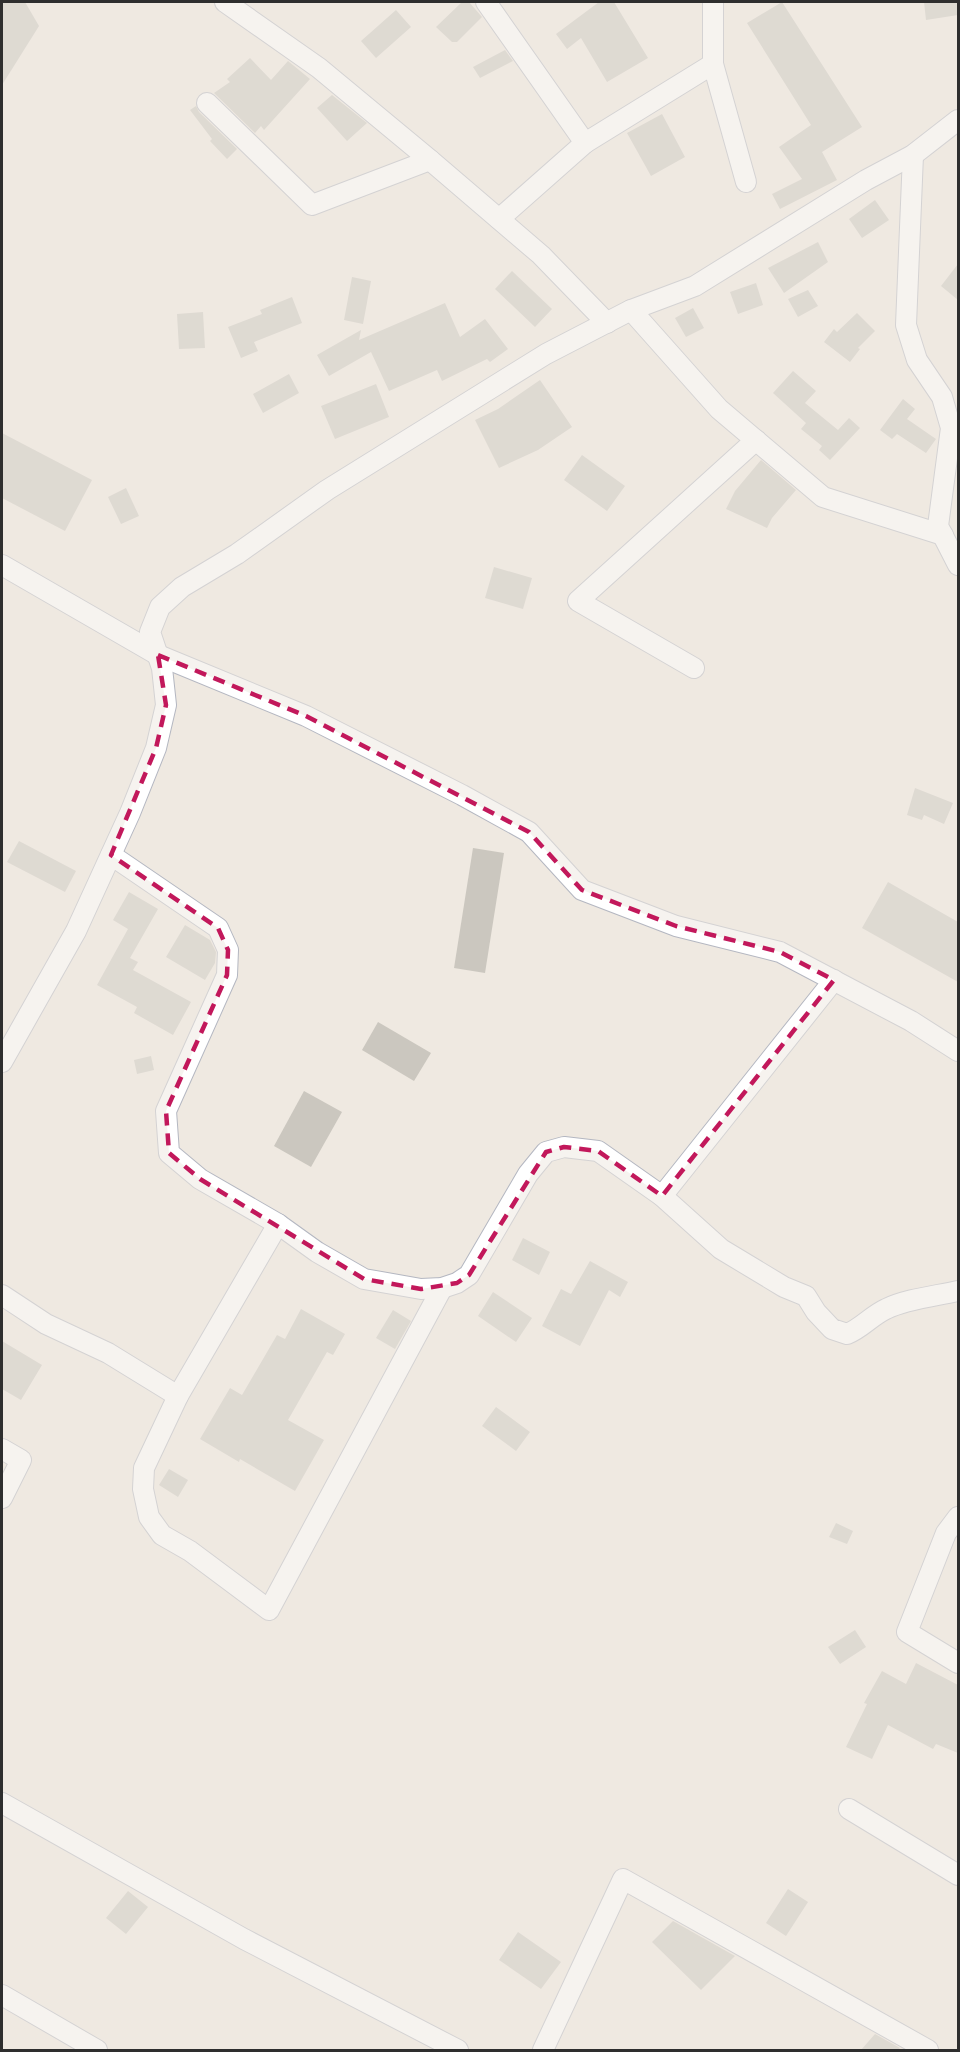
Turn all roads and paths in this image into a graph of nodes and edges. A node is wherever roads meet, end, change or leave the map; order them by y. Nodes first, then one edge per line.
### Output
1 (225, 2) edge
2 (486, 2) edge
3 (713, 2) edge
4 (713, 64) junction
5 (207, 103) dead end
6 (958, 120) edge
7 (585, 143) junction
8 (913, 156) junction
9 (430, 160) junction
10 (746, 182) dead end
11 (499, 219) junction
12 (631, 310) junction
13 (607, 323) junction
14 (756, 440) junction
15 (943, 535) junction
16 (2, 565) edge
17 (958, 565) edge
18 (158, 655) junction
19 (694, 668) dead end
20 (111, 855) junction
21 (834, 980) junction
22 (958, 1051) edge
23 (2, 1062) edge
24 (662, 1196) junction
25 (278, 1224) junction
26 (442, 1288) junction
27 (958, 1290) edge
28 (2, 1295) edge
29 (178, 1396) junction
30 (2, 1449) edge
31 (2, 1498) edge
32 (958, 1517) edge
33 (958, 1663) edge
34 (2, 1803) edge
35 (849, 1809) dead end
36 (958, 1875) edge
37 (2, 1995) edge
38 (97, 2050) edge
39 (458, 2050) edge
40 (543, 2050) edge
41 (928, 2050) edge

1 - 9 street
2 - 7 street
3 - 4 street
4 - 7 street
4 - 10 street
5 - 9 street
6 - 8 street
7 - 11 street
8 - 12 street
8 - 15 street
9 - 11 street
11 - 13 street
12 - 13 street
12 - 14 street
13 - 18 street
14 - 15 street
14 - 19 street
15 - 17 street
16 - 18 street
18 - 20 street
18 - 21 street
20 - 23 street
20 - 25 street
21 - 22 street
21 - 24 street
24 - 26 street
24 - 27 street
25 - 26 street
25 - 29 street
26 - 29 street
28 - 29 street
30 - 31 street
32 - 33 street
34 - 39 street
35 - 36 street
37 - 38 street
40 - 41 street

